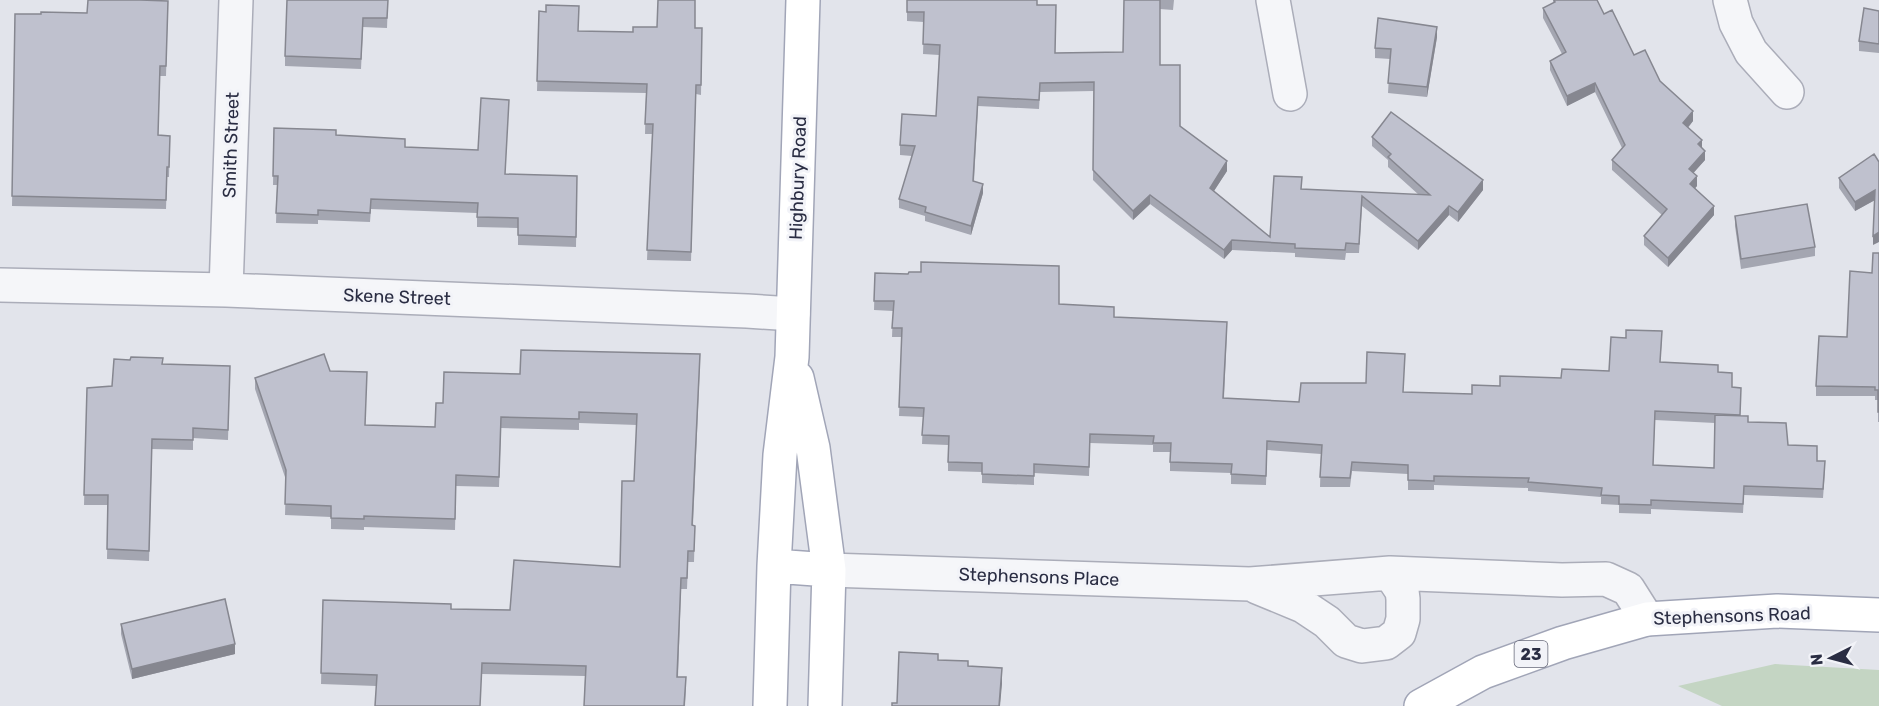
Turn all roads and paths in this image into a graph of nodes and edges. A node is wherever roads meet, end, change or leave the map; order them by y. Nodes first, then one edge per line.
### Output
1 (236, 0) edge
2 (803, 0) edge
3 (1273, 0) edge
4 (1730, 0) edge
5 (1787, 92) dead end
6 (1290, 93) dead end
7 (0, 285) edge
8 (226, 290) junction
9 (793, 314) junction
10 (792, 357) junction
11 (774, 566) junction
12 (829, 570) junction
13 (1390, 573) junction
14 (1250, 584) junction
15 (1879, 615) edge
16 (1647, 619) junction
17 (770, 706) edge
18 (825, 706) edge
19 (1421, 706) edge

1 - 8 street, Smith Street
2 - 9 main road, Highbury Road
3 - 6 street
4 - 5 street
7 - 8 street, Skene Street
8 - 9 street, Skene Street
9 - 10 main road, Highbury Road
10 - 11 main road, Highbury Road
10 - 12 main road, Highbury Road
11 - 12 main road
11 - 17 main road, Highbury Road
12 - 14 street, Stephensons Place
12 - 18 main road, Highbury Road
13 - 14 street, Stephensons Place
13 - 14 street, Stephensons Place
13 - 16 street, Stephensons Place
15 - 16 main road, Stephensons Road / 23
16 - 19 main road, Stephensons Road / 23

